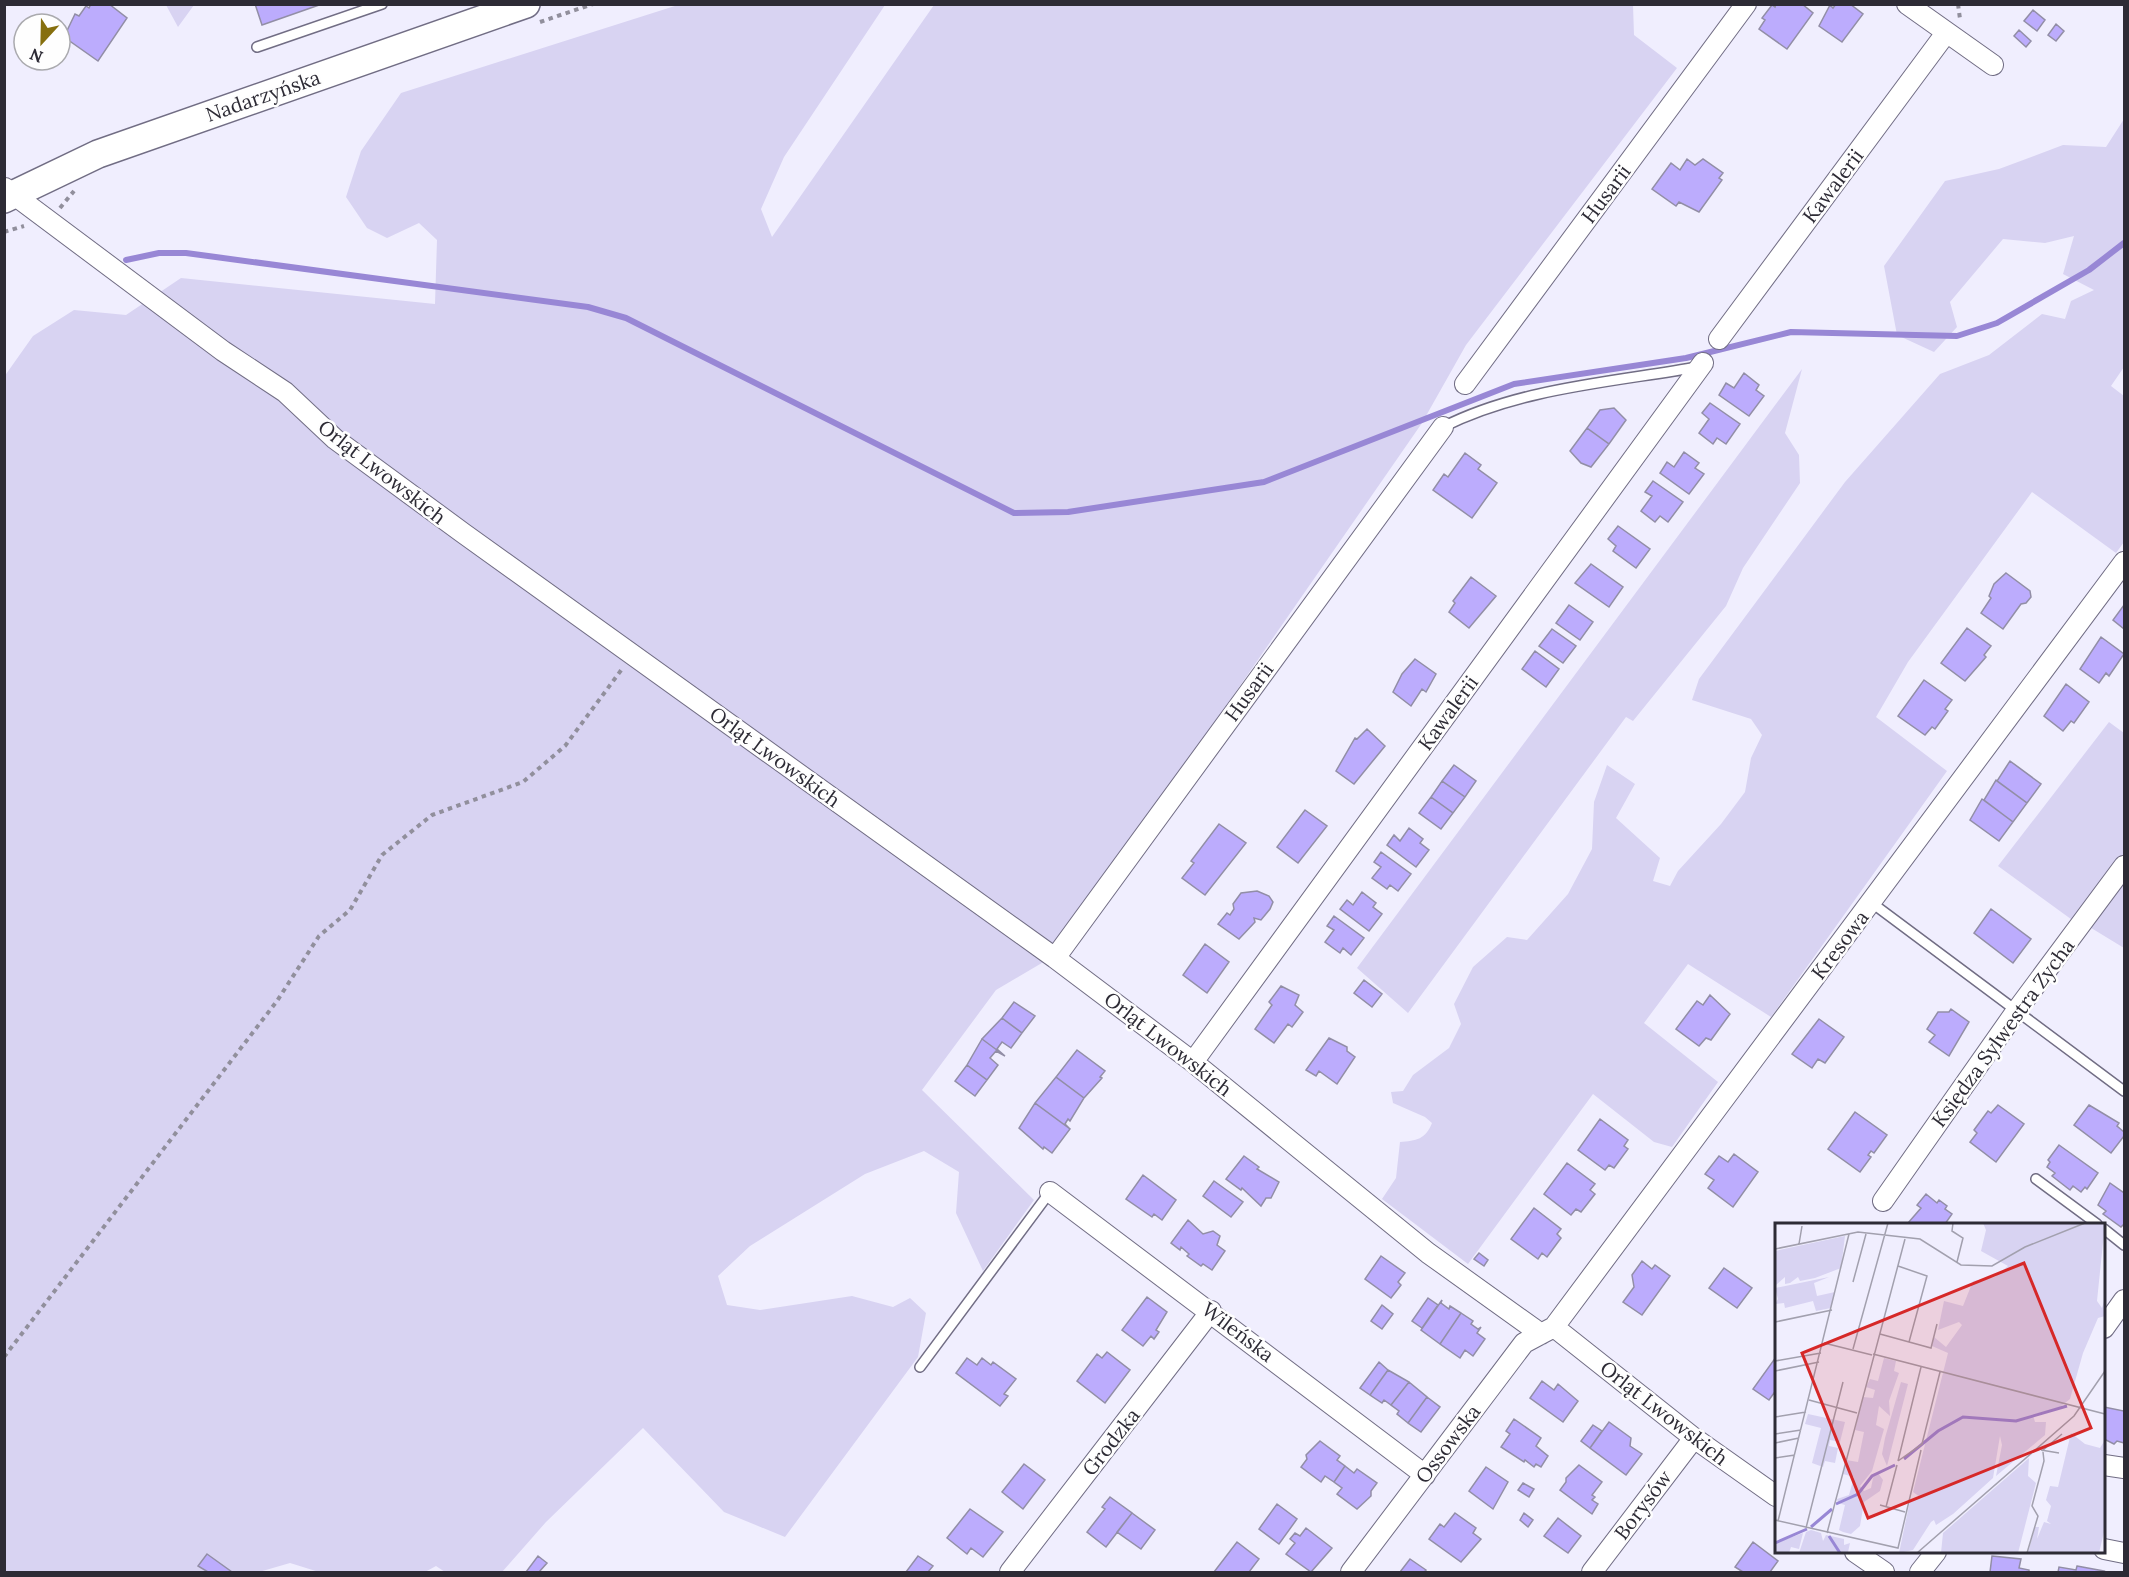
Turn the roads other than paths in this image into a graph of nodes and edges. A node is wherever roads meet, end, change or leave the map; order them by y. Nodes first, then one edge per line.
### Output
1 (382, 4) edge
2 (525, 4) edge
3 (1746, 4) edge
4 (1907, 4) edge
5 (492, 10) edge
6 (1946, 33) junction
7 (257, 47) dead end
8 (1993, 65) dead end
9 (7, 194) edge
10 (1719, 339) dead end
11 (1701, 365) joint
12 (1465, 384) dead end
13 (1443, 427) joint
14 (2124, 562) edge
15 (2124, 866) edge
16 (1872, 903) junction
17 (1056, 958) junction
18 (2017, 1010) junction
19 (1193, 1062) junction
20 (2124, 1091) edge
21 (2036, 1179) dead end
22 (1050, 1192) joint
23 (1883, 1201) dead end
24 (2096, 1223) edge
25 (2105, 1231) edge
26 (2124, 1245) edge
27 (2124, 1300) edge
28 (1211, 1311) junction
29 (2105, 1325) edge
30 (1547, 1330) junction
31 (920, 1367) dead end
32 (1694, 1438) junction
33 (2105, 1465) edge
34 (2124, 1468) edge
35 (1425, 1475) junction
36 (1775, 1495) edge
37 (2105, 1549) edge
38 (2124, 1552) edge
39 (1857, 1553) edge
40 (1934, 1553) edge
41 (1010, 1572) edge
42 (1351, 1572) edge
43 (1592, 1572) edge
44 (1884, 1572) edge
45 (1920, 1572) edge

1 - 7 lane
2 - 5 main road, Nadarzyńska
3 - 12 street, Husarii
4 - 6 street
5 - 9 main road, Nadarzyńska
6 - 8 street
6 - 10 street, Kawalerii
9 - 17 street, Orląt Lwowskich
11 - 13 lane
11 - 19 street, Kawalerii
13 - 17 street, Husarii
14 - 16 street, Kresowa
15 - 18 street, Księdza Sylwestra Zycha
16 - 18 lane
16 - 30 street, Kresowa
17 - 19 street, Orląt Lwowskich
18 - 20 lane
18 - 23 street, Księdza Sylwestra Zycha
19 - 30 street, Orląt Lwowskich
21 - 24 lane
22 - 28 street, Wileńska
22 - 31 lane
25 - 26 lane
27 - 29 street
28 - 35 street, Wileńska
28 - 41 street, Grodzka
30 - 32 street, Orląt Lwowskich
30 - 35 street, Ossowska
32 - 36 street, Orląt Lwowskich
32 - 43 street, Borysów
33 - 34 street
35 - 42 street, Ossowska
37 - 38 street
39 - 44 street
40 - 45 street

